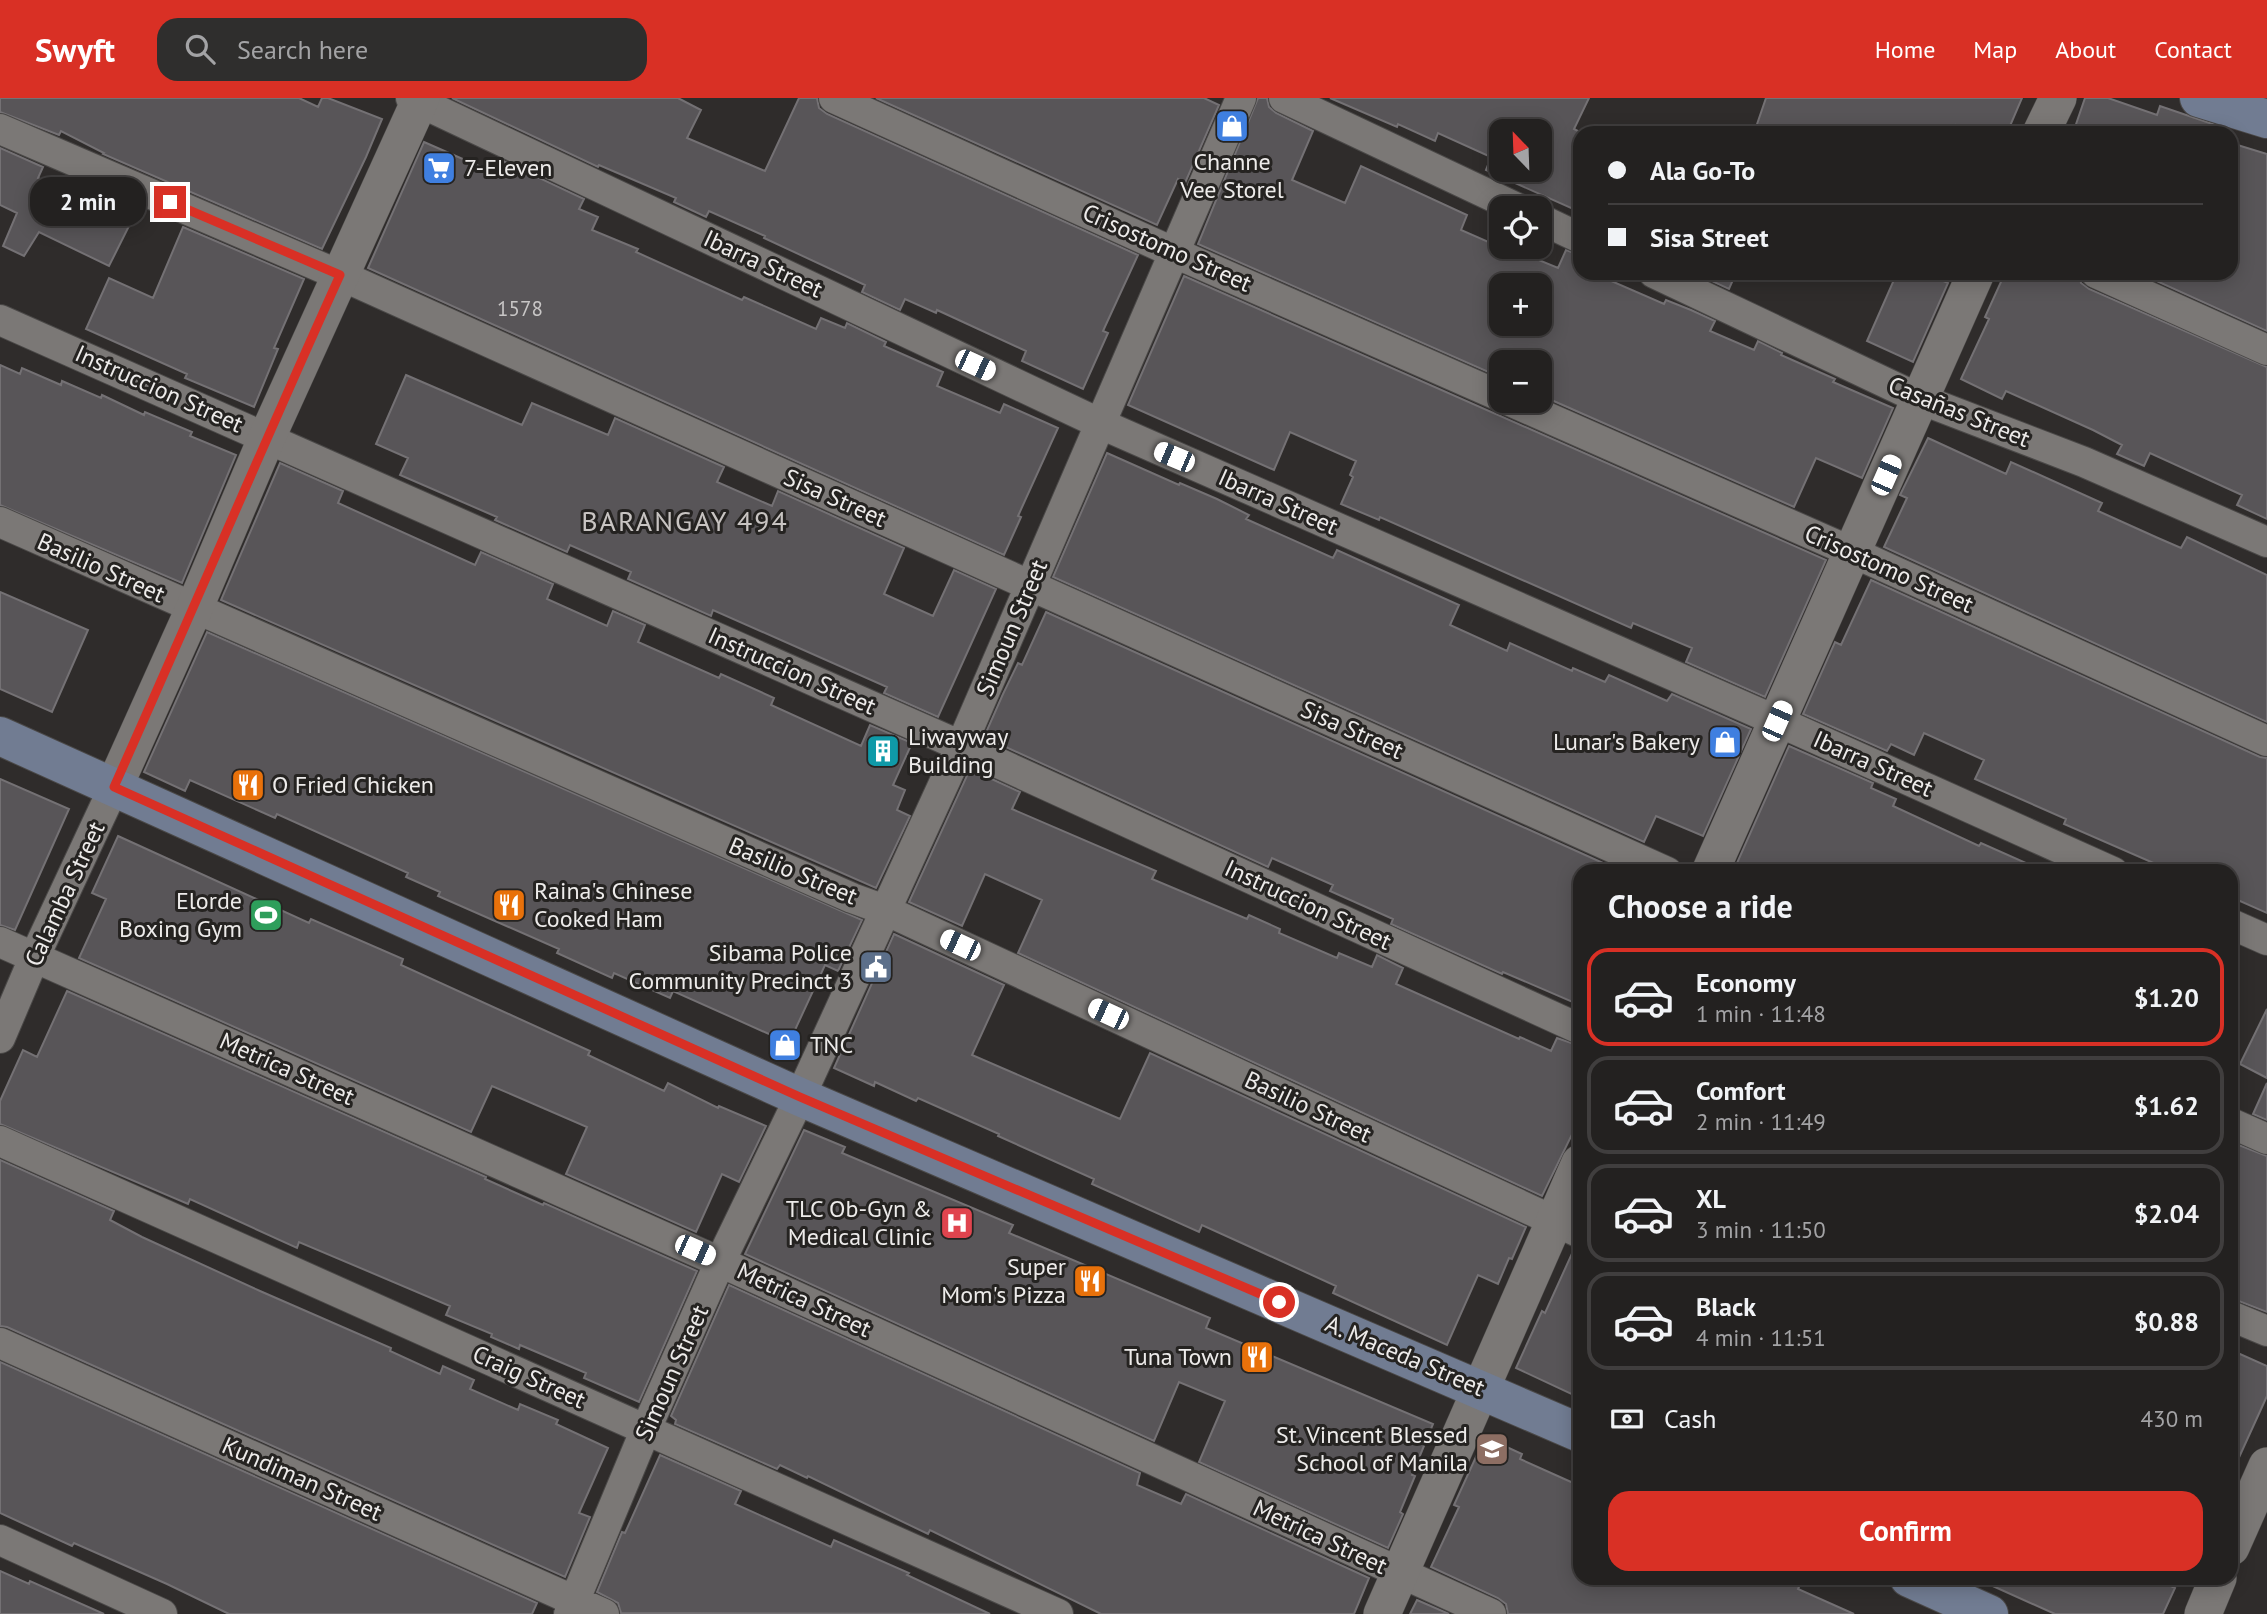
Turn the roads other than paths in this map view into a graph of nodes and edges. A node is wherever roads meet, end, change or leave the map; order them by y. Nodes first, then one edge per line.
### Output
1 (834, 98) edge
2 (1241, 98) edge
3 (1284, 98) edge
4 (2058, 98) edge
5 (2199, 98) edge
6 (417, 99) edge
7 (2267, 118) edge
8 (2044, 126) edge
9 (0, 130) edge
10 (1492, 196) edge
11 (1552, 225) edge
12 (1573, 235) edge
13 (1175, 253) junction
14 (340, 275) junction
15 (1669, 280) edge
16 (1973, 280) edge
17 (2112, 280) edge
18 (0, 320) edge
19 (2267, 350) edge
20 (1489, 391) edge
21 (1920, 399) junction
22 (1537, 413) edge
23 (1101, 424) junction
24 (267, 437) junction
25 (0, 522) edge
26 (2267, 542) edge
27 (1852, 551) junction
28 (1031, 585) junction
29 (194, 610) junction
30 (1777, 721) junction
31 (0, 736) edge
32 (2267, 741) edge
33 (961, 746) junction
34 (114, 787) junction
35 (1649, 864) edge
36 (1714, 864) edge
37 (2095, 864) edge
38 (886, 910) junction
39 (2238, 927) edge
40 (2267, 940) edge
41 (0, 942) edge
42 (34, 958) junction
43 (1573, 1026) edge
44 (0, 1038) edge
45 (800, 1097) junction
46 (2238, 1126) edge
47 (2267, 1139) edge
48 (0, 1141) edge
49 (1573, 1197) edge
50 (1567, 1227) edge
51 (720, 1262) junction
52 (2238, 1319) edge
53 (2267, 1331) edge
54 (0, 1343) edge
55 (1480, 1388) junction
56 (646, 1429) junction
57 (1573, 1430) edge
58 (2267, 1466) edge
59 (2238, 1520) edge
60 (0, 1540) edge
61 (1399, 1573) junction
62 (1925, 1585) edge
63 (2215, 1585) edge
64 (572, 1608) edge
65 (162, 1614) edge
66 (604, 1614) edge
67 (1058, 1614) edge
68 (1381, 1614) edge
69 (1491, 1614) edge
70 (1989, 1614) edge
71 (2203, 1614) edge

1 - 13 street, Crisostomo Street
2 - 13 street, Simoun Street
3 - 10 street
4 - 8 street
5 - 7 main road
6 - 14 street, Calamba Street
6 - 23 street, Ibarra Street
9 - 14 street, Sisa Street
11 - 12 street
13 - 20 street, Crisostomo Street
13 - 23 street, Simoun Street
14 - 24 street, Calamba Street
14 - 28 street, Sisa Street
15 - 21 street, Casañas Street
16 - 21 street
17 - 19 street
18 - 24 street, Instruccion Street
21 - 26 street, Casañas Street
21 - 27 street
22 - 27 street, Crisostomo Street
23 - 28 street, Simoun Street
23 - 30 street, Ibarra Street
24 - 29 street, Calamba Street
24 - 33 street, Instruccion Street
25 - 29 street, Basilio Street
27 - 30 street
27 - 32 street, Crisostomo Street
28 - 33 street, Simoun Street
28 - 35 street, Sisa Street
29 - 34 street, Calamba Street
29 - 38 street, Basilio Street
30 - 36 street
30 - 37 street, Ibarra Street
31 - 34 main road, A. Maceda Street
33 - 38 street, Simoun Street
33 - 43 street, Instruccion Street
34 - 42 street, Calamba Street
34 - 45 main road, A. Maceda Street
38 - 45 street, Simoun Street
38 - 50 street, Basilio Street
39 - 40 street
41 - 42 street, Metrica Street
42 - 44 street, Calamba Street
42 - 51 street, Metrica Street
45 - 51 street, Simoun Street
45 - 55 main road, A. Maceda Street
46 - 47 street
48 - 56 street, Craig Street
49 - 50 street
50 - 55 street
51 - 56 street, Simoun Street
51 - 61 street, Metrica Street
52 - 53 street
54 - 64 street, Kundiman Street
55 - 57 main road, A. Maceda Street
55 - 61 street
56 - 64 street, Simoun Street
56 - 67 street, Craig Street
58 - 59 street
60 - 65 street
61 - 68 street
61 - 69 street, Metrica Street
62 - 70 main road
63 - 71 street
64 - 66 street, Kundiman Street

